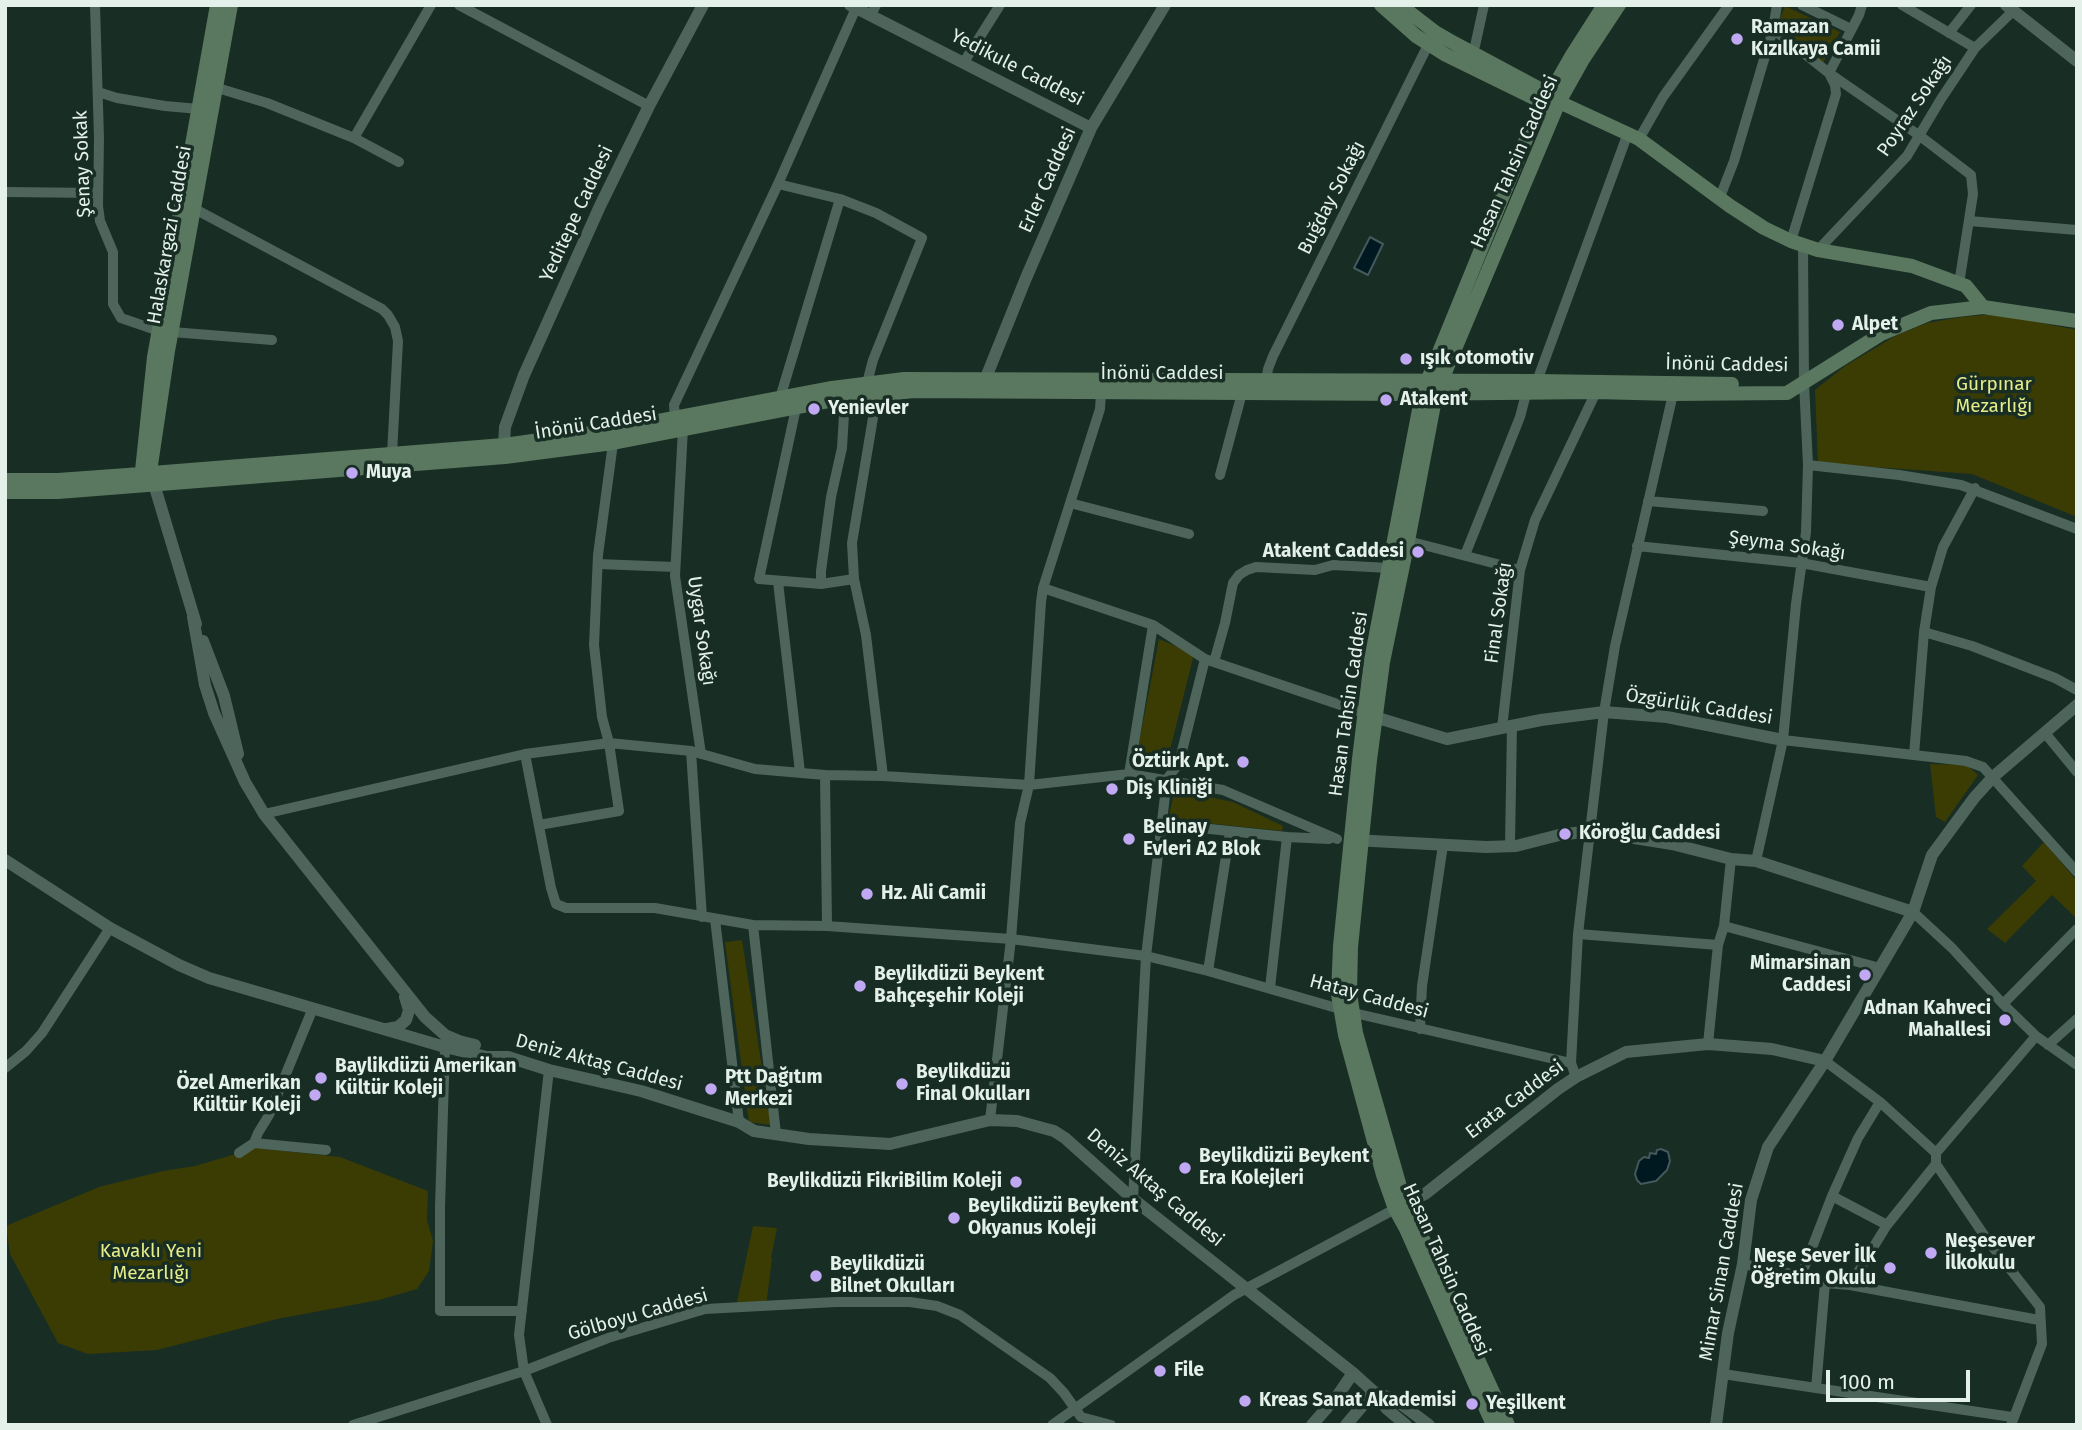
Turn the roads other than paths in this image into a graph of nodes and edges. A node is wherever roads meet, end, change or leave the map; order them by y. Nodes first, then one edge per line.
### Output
1 (95, 5) edge
2 (217, 5) edge
3 (230, 5) edge
4 (431, 5) edge
5 (459, 5) edge
6 (703, 5) edge
7 (1000, 5) edge
8 (1166, 5) edge
9 (1381, 5) edge
10 (1400, 5) edge
11 (1484, 5) edge
12 (1604, 5) edge
13 (1619, 5) edge
14 (1729, 5) edge
15 (1777, 5) edge
16 (1802, 5) edge
17 (1862, 5) edge
18 (1902, 5) edge
19 (1971, 5) edge
20 (853, 7) edge
21 (2009, 8) edge
22 (873, 10) edge
23 (1773, 29) junction
24 (1851, 29) junction
25 (1950, 33) junction
26 (1432, 38) junction
27 (1475, 46) dead end
28 (1975, 48) junction
29 (2077, 61) edge
30 (964, 62) junction
31 (1829, 73) junction
32 (210, 85) junction
33 (98, 92) junction
34 (1551, 100) junction
35 (649, 106) junction
36 (199, 109) junction
37 (1091, 128) junction
38 (1633, 136) junction
39 (1920, 136) junction
40 (354, 138) junction
41 (399, 162) dead end
42 (778, 184) junction
43 (5, 192) edge
44 (98, 193) junction
45 (1720, 197) junction
46 (840, 199) junction
47 (188, 205) junction
48 (1969, 221) junction
49 (2077, 230) edge
50 (1804, 245) junction
51 (1959, 284) junction
52 (1983, 307) junction
53 (2077, 321) edge
54 (165, 331) junction
55 (272, 340) dead end
56 (1266, 381) junction
57 (1537, 381) junction
58 (1802, 385) junction
59 (985, 386) junction
60 (1101, 387) junction
61 (872, 388) junction
62 (1431, 388) junction
63 (1596, 391) junction
64 (1242, 393) junction
65 (1526, 394) junction
66 (1673, 394) junction
67 (845, 398) junction
68 (790, 400) junction
69 (679, 423) junction
70 (612, 437) junction
71 (504, 445) junction
72 (546, 446) junction
73 (452, 456) junction
74 (392, 460) junction
75 (1808, 466) junction
76 (1220, 475) dead end
77 (147, 479) junction
78 (5, 482) edge
79 (58, 486) junction
80 (1975, 488) junction
81 (5, 492) edge
82 (1648, 501) junction
83 (1070, 503) junction
84 (1763, 511) dead end
85 (2077, 529) edge
86 (1189, 534) dead end
87 (1408, 541) junction
88 (1637, 547) junction
89 (1465, 555) junction
90 (1801, 563) junction
91 (597, 564) junction
92 (675, 567) junction
93 (1389, 568) junction
94 (1520, 570) junction
95 (855, 579) junction
96 (778, 582) junction
97 (821, 584) junction
98 (1931, 587) junction
99 (1043, 588) junction
100 (1153, 625) junction
101 (1924, 632) junction
102 (1209, 661) junction
103 (2077, 690) edge
104 (2077, 705) edge
105 (1604, 712) junction
106 (1370, 716) junction
107 (1507, 727) junction
108 (2045, 733) junction
109 (1783, 740) junction
110 (609, 743) junction
111 (696, 752) junction
112 (525, 754) junction
113 (1914, 755) junction
114 (800, 772) junction
115 (2077, 772) edge
116 (1129, 774) junction
117 (825, 775) junction
118 (883, 776) junction
119 (1993, 777) junction
120 (1167, 779) junction
121 (1029, 785) junction
122 (264, 814) junction
123 (1162, 824) junction
124 (539, 825) junction
125 (1230, 831) junction
126 (1590, 831) junction
127 (1287, 837) junction
128 (1350, 840) junction
129 (1443, 845) junction
130 (1510, 846) junction
131 (1731, 859) junction
132 (5, 860) edge
133 (1756, 861) junction
134 (2077, 872) edge
135 (1913, 912) junction
136 (702, 917) junction
137 (715, 919) junction
138 (753, 925) junction
139 (827, 926) junction
140 (1724, 926) junction
141 (110, 928) junction
142 (2077, 929) edge
143 (1578, 934) junction
144 (1011, 939) junction
145 (1718, 945) junction
146 (1146, 956) junction
147 (1880, 968) junction
148 (1209, 971) junction
149 (395, 982) junction
150 (1270, 988) junction
151 (2003, 1004) junction
152 (313, 1008) junction
153 (1348, 1012) junction
154 (2077, 1019) edge
155 (387, 1029) junction
156 (1420, 1029) junction
157 (2036, 1036) junction
158 (1708, 1044) junction
159 (2048, 1045) junction
160 (445, 1046) junction
161 (508, 1057) junction
162 (1825, 1060) junction
163 (1571, 1063) junction
164 (2077, 1065) edge
165 (5, 1068) edge
166 (549, 1070) junction
167 (1576, 1077) junction
168 (1880, 1102) junction
169 (990, 1120) junction
170 (738, 1122) junction
171 (776, 1134) junction
172 (254, 1143) junction
173 (326, 1150) dead end
174 (239, 1153) dead end
175 (1936, 1153) junction
176 (1936, 1164) junction
177 (1832, 1196) junction
178 (1133, 1199) junction
179 (1400, 1206) junction
180 (1887, 1225) junction
181 (1743, 1265) junction
182 (1801, 1276) junction
183 (1825, 1283) junction
184 (1850, 1285) junction
185 (1248, 1289) junction
186 (522, 1311) junction
187 (2039, 1320) junction
188 (524, 1371) junction
189 (1353, 1373) junction
190 (1723, 1374) junction
191 (1816, 1388) junction
192 (1374, 1392) junction
193 (1485, 1407) junction
194 (1075, 1409) junction
195 (2012, 1421) edge
196 (353, 1425) edge
197 (547, 1425) edge
198 (1052, 1425) edge
199 (1111, 1425) edge
200 (1312, 1425) edge
201 (1346, 1425) edge
202 (1406, 1425) edge
203 (1429, 1425) edge
204 (1480, 1425) edge
205 (1493, 1425) edge
206 (1508, 1425) edge
207 (1716, 1425) edge

1 - 33 street, Şenay Sokak
2 - 32 main road
3 - 32 main road, Halaskargazi Caddesi
4 - 40 street
5 - 35 street
6 - 35 street, Yeditepe Caddesi
7 - 30 street
8 - 37 street, Erler Caddesi
9 - 26 main road
10 - 26 main road
11 - 27 street
12 - 34 main road, Hasan Tahsin Caddesi
13 - 34 main road, Hasan Tahsin Caddesi
14 - 38 street
15 - 23 street
16 - 24 street
17 - 24 street
18 - 25 street
19 - 25 street
20 - 22 street, Yedikule Caddesi
20 - 42 street, Uygar Sokağı
21 - 28 street, Poyraz Sokağı
21 - 29 street
22 - 30 street, Yedikule Caddesi
23 - 31 street
23 - 45 street
24 - 31 street
25 - 28 street
26 - 34 main road
26 - 56 street, Buğday Sokağı
28 - 39 street, Poyraz Sokağı
30 - 37 street, Yedikule Caddesi
31 - 39 street
31 - 50 street
32 - 36 main road
32 - 40 street
32 - 47 main road, Halaskargazi Caddesi
33 - 36 street
33 - 44 street, Şenay Sokak
34 - 38 main road
34 - 62 main road, Hasan Tahsin Caddesi
35 - 71 street, Yeditepe Caddesi
36 - 47 main road
37 - 59 street, Erler Caddesi
38 - 45 main road
38 - 57 street
39 - 48 street
39 - 50 street, Poyraz Sokağı
40 - 41 street
42 - 46 street
42 - 69 street, Uygar Sokağı
43 - 44 street
44 - 54 street, Şenay Sokak
45 - 50 main road
46 - 61 street
46 - 68 street
47 - 54 main road
47 - 74 street
48 - 49 street
48 - 51 street
50 - 51 main road
50 - 58 street
51 - 52 main road
52 - 53 main road
52 - 58 main road
54 - 55 street
54 - 77 main road
56 - 60 main road
56 - 62 main road
57 - 58 main road, İnönü Caddesi
57 - 62 main road, İnönü Caddesi
58 - 66 main road, İnönü Caddesi
58 - 75 street
59 - 60 main road
59 - 61 main road
60 - 64 main road, İnönü Caddesi
60 - 83 street
61 - 67 main road
61 - 68 main road
61 - 95 street
62 - 64 main road, İnönü Caddesi
62 - 65 main road, İnönü Caddesi
62 - 87 main road, Hasan Tahsin Caddesi
62 - 93 main road, Hasan Tahsin Caddesi
63 - 65 main road, İnönü Caddesi
63 - 66 main road, İnönü Caddesi
63 - 94 street, Final Sokağı
64 - 76 street
65 - 89 street
66 - 82 street
67 - 68 main road
67 - 97 street
68 - 69 main road
68 - 96 street
69 - 70 main road
69 - 92 street, Uygar Sokağı
70 - 72 main road
70 - 91 street
71 - 72 main road
71 - 73 main road
72 - 73 main road, İnönü Caddesi
73 - 74 main road
74 - 77 main road
75 - 80 street
75 - 90 street
77 - 79 main road
77 - 122 street
78 - 79 main road
79 - 81 main road
80 - 85 street
80 - 98 street
82 - 84 street
82 - 88 street
83 - 86 street
83 - 99 street
87 - 89 street
87 - 106 main road, Hasan Tahsin Caddesi
88 - 90 street, Şeyma Sokağı
88 - 105 street
89 - 94 street
90 - 98 street, Şeyma Sokağı
90 - 109 street
91 - 92 street
91 - 110 street
92 - 111 street, Uygar Sokağı
93 - 102 street
93 - 106 main road, Hasan Tahsin Caddesi
94 - 107 street, Final Sokağı
95 - 97 street
95 - 118 street
96 - 97 street
96 - 114 street
98 - 101 street
99 - 100 street
99 - 121 street
100 - 102 street
100 - 116 street
101 - 103 street
101 - 113 street
102 - 106 street
102 - 120 street
104 - 108 street
105 - 107 street, Özgürlük Caddesi
105 - 109 street, Özgürlük Caddesi
105 - 126 street
106 - 107 street, Özgürlük Caddesi
106 - 128 main road, Hasan Tahsin Caddesi
107 - 130 street, Final Sokağı
108 - 115 street
108 - 119 street
109 - 113 street
109 - 133 street
110 - 111 street
110 - 112 street
110 - 124 street
111 - 114 street
111 - 136 street, Uygar Sokağı
112 - 122 street
112 - 124 street
113 - 119 street
114 - 117 street
116 - 120 street
116 - 121 street
117 - 118 street
117 - 139 street
118 - 121 street
119 - 134 street
119 - 135 street
120 - 123 street
120 - 128 street
121 - 144 street
122 - 149 street
123 - 125 street
123 - 146 street
124 - 136 street, Hatay Caddesi
125 - 127 street
125 - 148 street
126 - 130 street
126 - 131 street
126 - 143 street
127 - 128 street
127 - 150 street
128 - 129 street
128 - 153 main road, Hasan Tahsin Caddesi
129 - 130 street
129 - 156 street
131 - 133 street
131 - 140 street
132 - 141 street, Deniz Aktaş Caddesi
133 - 135 street
135 - 147 street, Mimar Sinan Caddesi
135 - 151 street
136 - 137 street, Hatay Caddesi
137 - 138 street, Hatay Caddesi
137 - 170 street
138 - 139 street, Hatay Caddesi
138 - 171 street
139 - 144 street, Hatay Caddesi
140 - 145 street
140 - 147 street
141 - 152 street, Deniz Aktaş Caddesi
141 - 165 street
142 - 151 street
143 - 145 street
143 - 163 street
144 - 146 street, Hatay Caddesi
144 - 169 street
145 - 158 street
146 - 148 street, Hatay Caddesi
146 - 178 street
147 - 162 street, Mimar Sinan Caddesi
148 - 150 street, Hatay Caddesi
149 - 155 street
149 - 161 street
150 - 153 street, Hatay Caddesi
151 - 157 street
152 - 155 street, Deniz Aktaş Caddesi
152 - 172 street
153 - 156 street, Hatay Caddesi
153 - 179 main road, Hasan Tahsin Caddesi
154 - 159 street
155 - 160 street, Deniz Aktaş Caddesi
156 - 163 street, Hatay Caddesi
157 - 159 street
157 - 175 street
158 - 162 street, Erata Caddesi
158 - 167 street, Erata Caddesi
159 - 164 street
160 - 161 street, Deniz Aktaş Caddesi
160 - 186 street
161 - 166 street, Deniz Aktaş Caddesi
162 - 168 street
162 - 181 street, Mimar Sinan Caddesi
163 - 167 street
166 - 170 street, Deniz Aktaş Caddesi
166 - 186 street
167 - 179 street, Erata Caddesi
168 - 175 street
168 - 177 street
169 - 171 street, Deniz Aktaş Caddesi
169 - 178 street, Deniz Aktaş Caddesi
170 - 171 street, Deniz Aktaş Caddesi
172 - 173 street
172 - 174 street
175 - 176 street
176 - 180 street
176 - 187 street
177 - 180 street
177 - 182 street
178 - 185 street, Deniz Aktaş Caddesi
179 - 185 street
179 - 193 main road, Hasan Tahsin Caddesi
179 - 206 main road
180 - 184 street
181 - 182 street
181 - 190 street, Mimar Sinan Caddesi
182 - 183 street
183 - 184 street
183 - 191 street
184 - 187 street
185 - 189 street, Deniz Aktaş Caddesi
185 - 194 street
186 - 188 street
187 - 195 street
188 - 194 street, Gölboyu Caddesi
188 - 196 street, Gölboyu Caddesi
188 - 197 street
189 - 192 street, Deniz Aktaş Caddesi
189 - 200 street
190 - 191 street
190 - 207 street, Mimar Sinan Caddesi
191 - 195 street
192 - 201 street
192 - 202 street
192 - 203 street
193 - 204 main road
193 - 205 main road, Hasan Tahsin Caddesi
194 - 198 street
194 - 199 street

